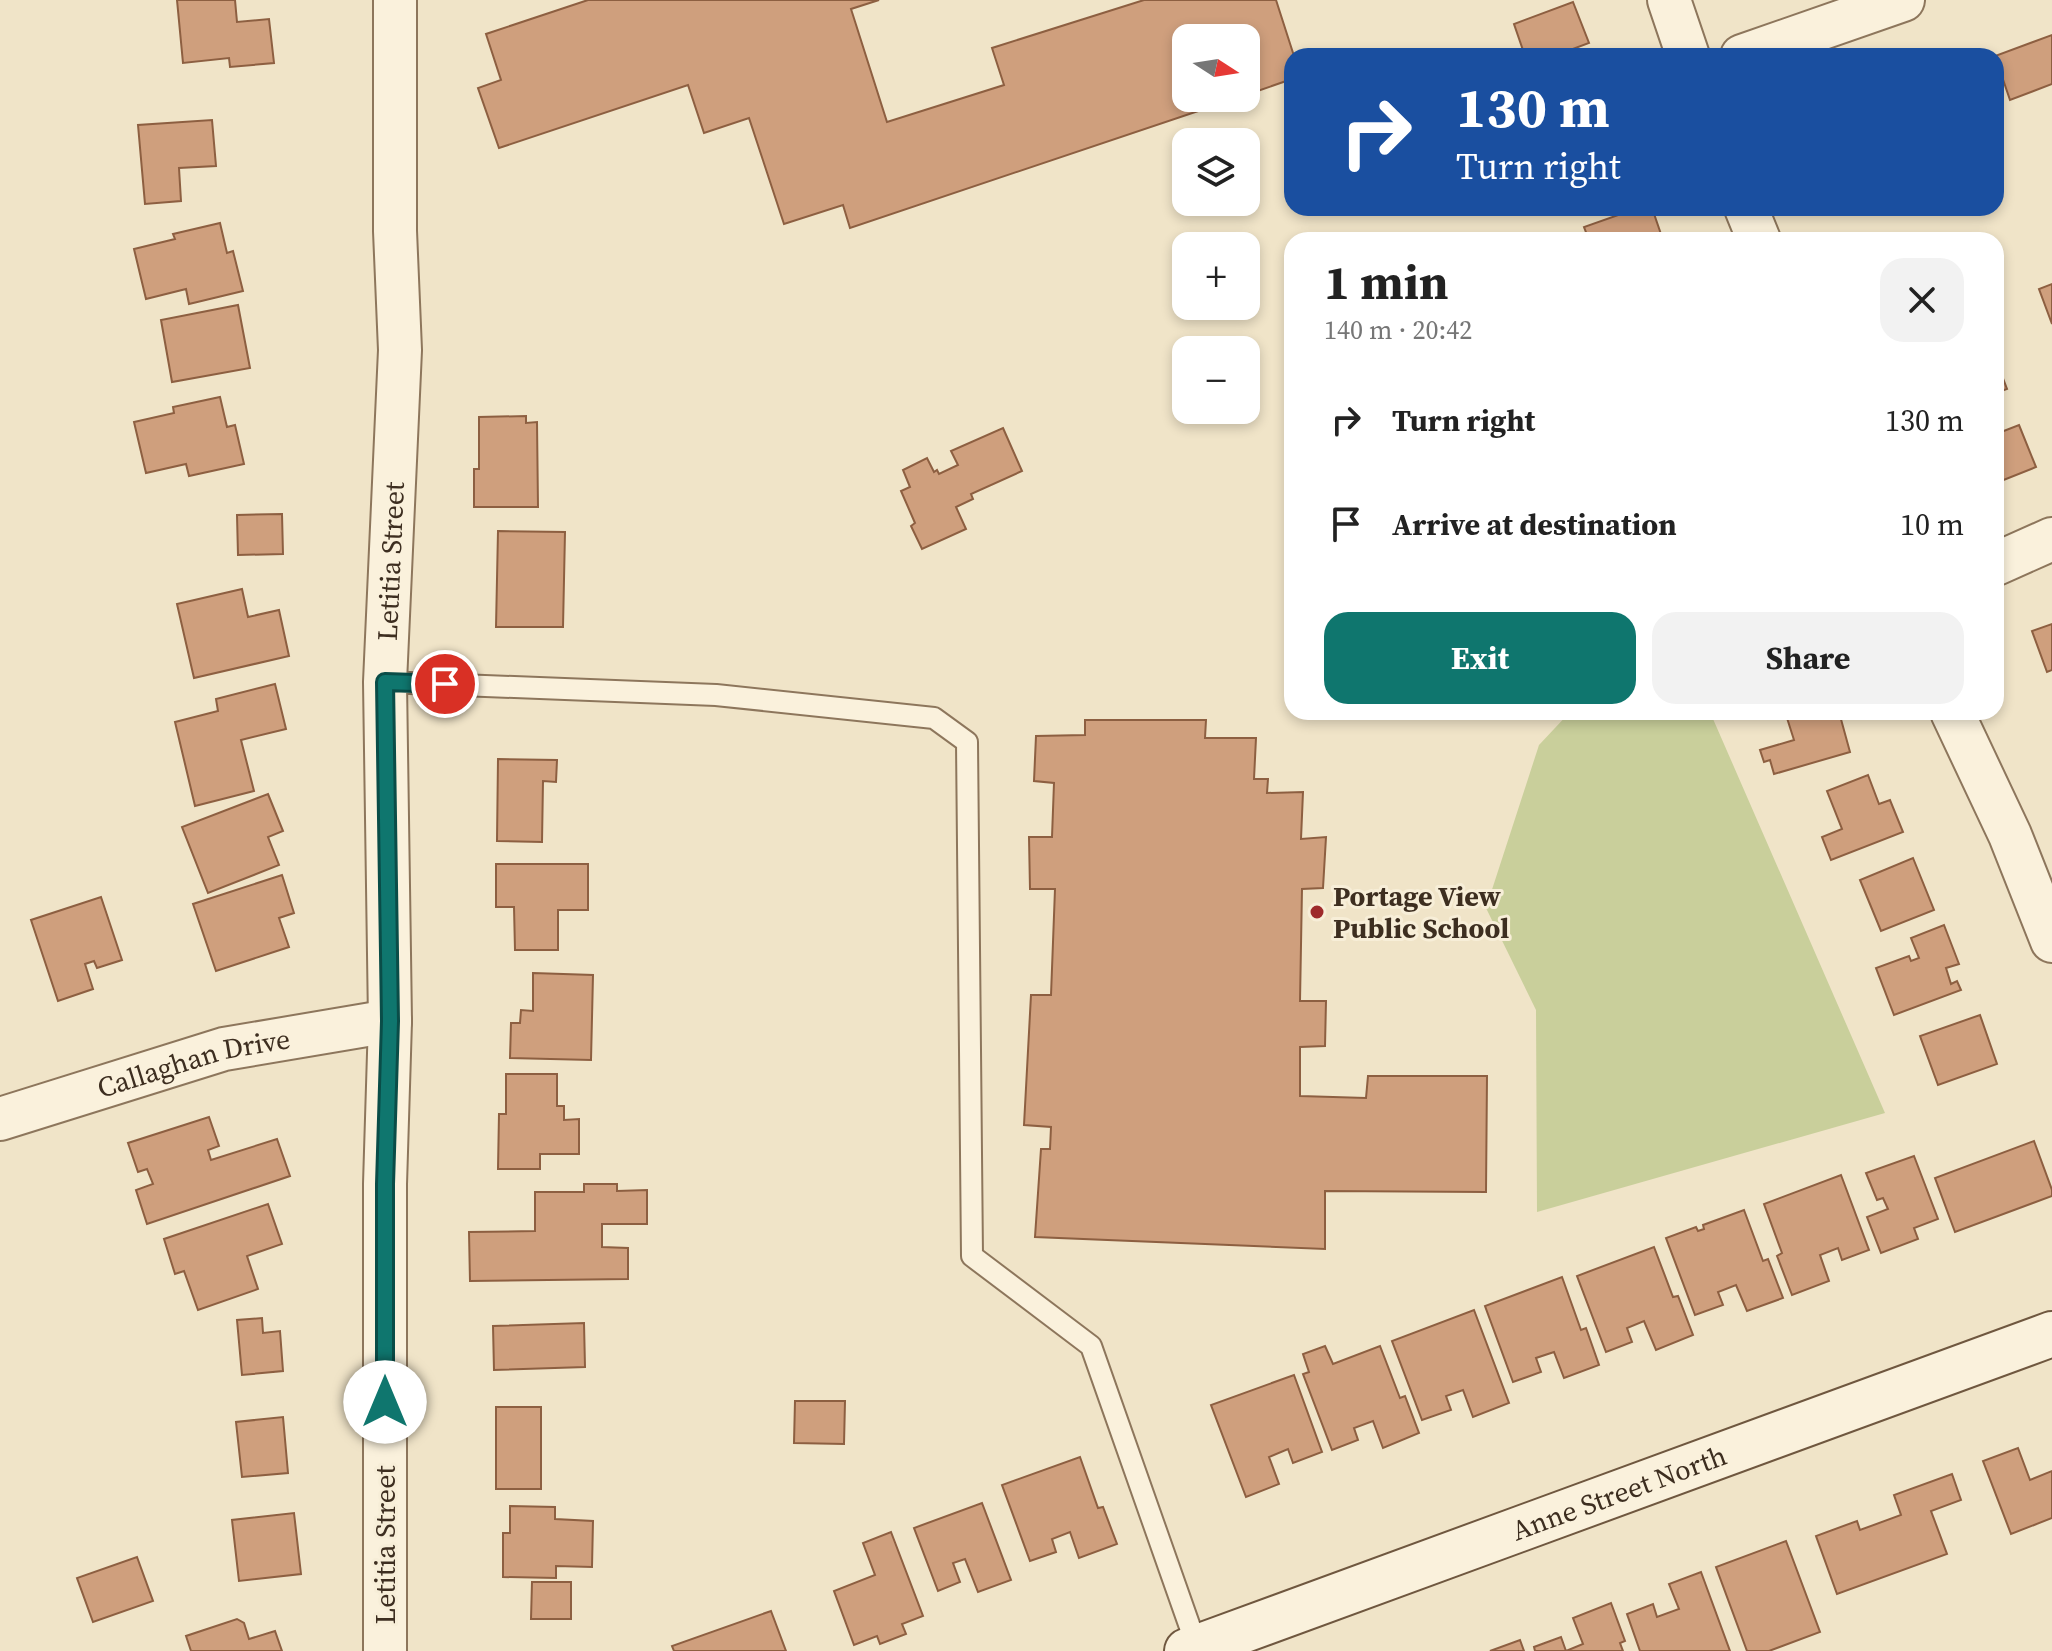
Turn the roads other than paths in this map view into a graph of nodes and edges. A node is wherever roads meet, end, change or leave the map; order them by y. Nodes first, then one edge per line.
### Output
1 (395, 0) edge
2 (1669, 0) edge
3 (1903, 0) edge
4 (1685, 48) edge
5 (1765, 48) edge
6 (2052, 539) edge
7 (2004, 560) edge
8 (385, 682) junction
9 (1956, 720) edge
10 (2052, 941) edge
11 (390, 1021) junction
12 (0, 1119) edge
13 (2052, 1334) edge
14 (1192, 1649) edge
15 (385, 1651) edge

1 - 8 street, Letitia Street
2 - 4 street
3 - 5 street
6 - 7 street
8 - 11 street, Letitia Street
8 - 14 lane
9 - 10 street
11 - 12 street, Callaghan Drive
11 - 15 street, Letitia Street
13 - 14 street, Anne Street North

